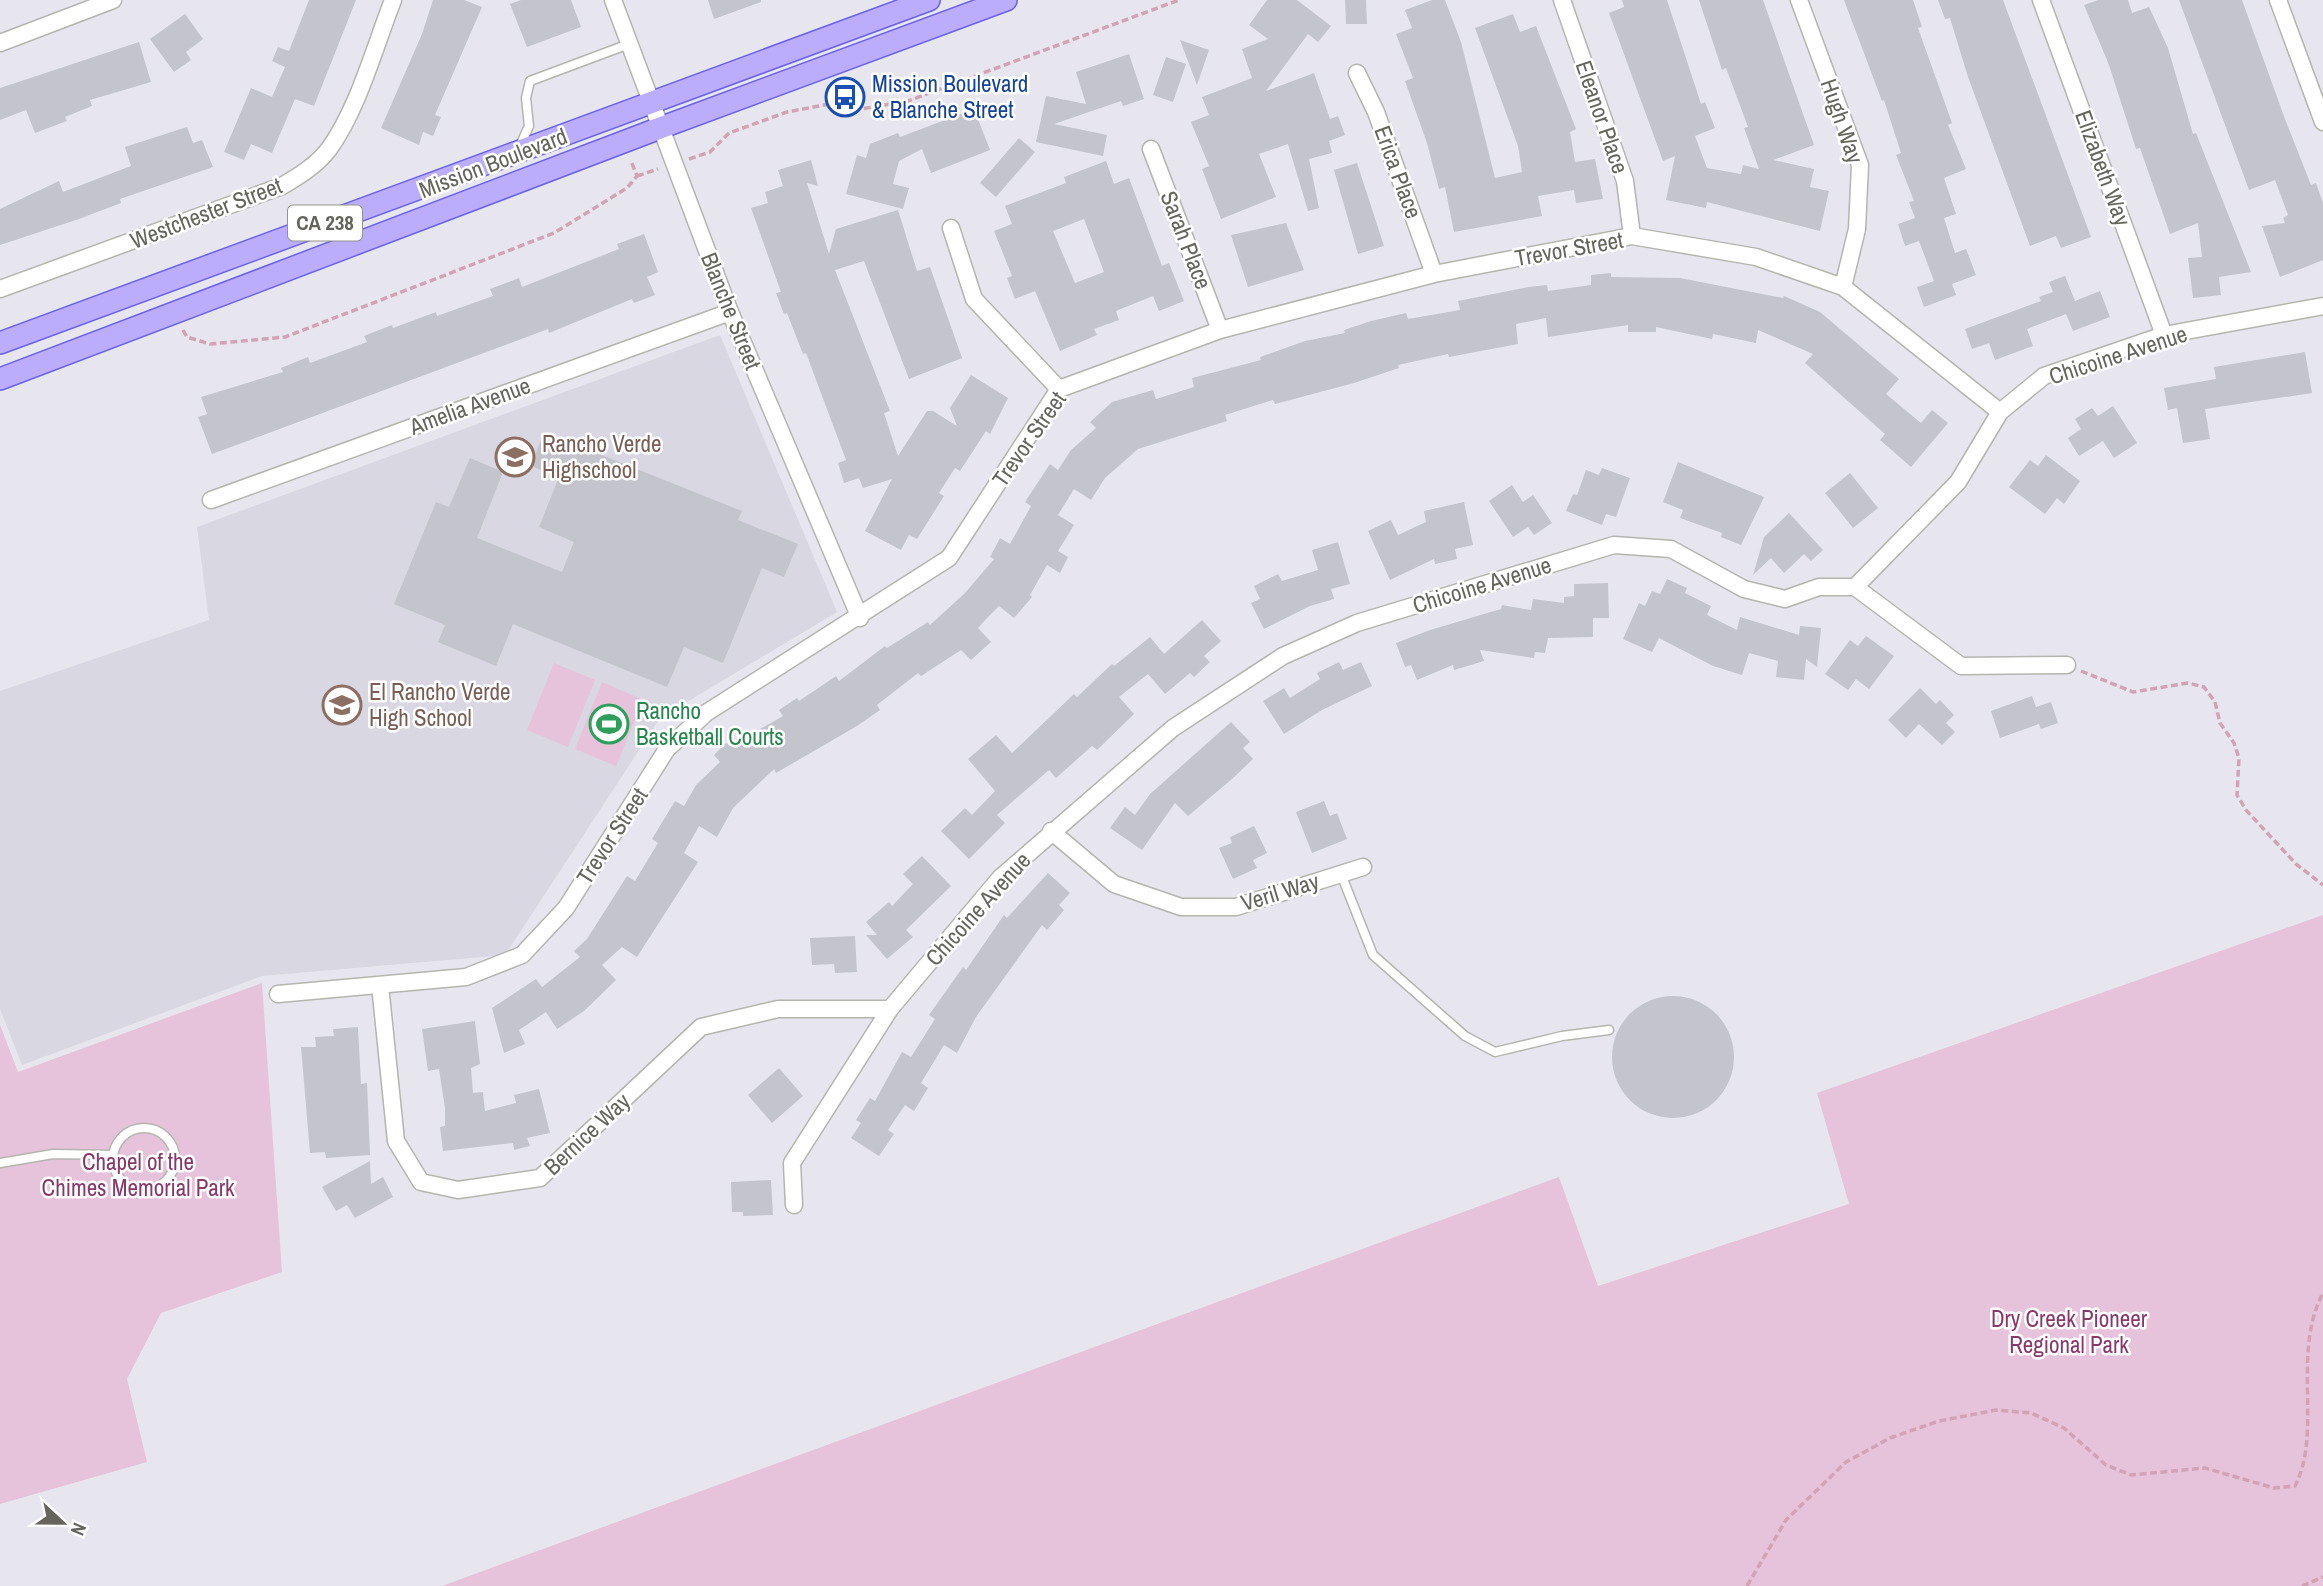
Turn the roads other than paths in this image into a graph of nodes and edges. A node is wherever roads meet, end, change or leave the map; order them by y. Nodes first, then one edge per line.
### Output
1 (114, 0) edge
2 (393, 0) edge
3 (612, 0) edge
4 (929, 0) edge
5 (1006, 0) edge
6 (1562, 0) edge
7 (1799, 0) edge
8 (2041, 0) edge
9 (2278, 0) edge
10 (0, 43) edge
11 (629, 44) junction
12 (1357, 73) dead end
13 (651, 104) junction
14 (2323, 122) edge
15 (660, 128) junction
16 (1152, 149) dead end
17 (517, 153) junction
18 (951, 228) dead end
19 (1632, 236) junction
20 (1434, 274) junction
21 (1843, 287) junction
22 (0, 289) edge
23 (2323, 306) edge
24 (730, 312) junction
25 (1220, 330) junction
26 (2164, 335) junction
27 (0, 343) edge
28 (0, 379) edge
29 (1059, 389) junction
30 (2000, 412) junction
31 (211, 500) dead end
32 (1855, 587) junction
33 (860, 618) junction
34 (2067, 665) road end
35 (1051, 831) junction
36 (1363, 867) dead end
37 (1341, 874) junction
38 (380, 985) junction
39 (278, 994) dead end
40 (890, 1009) junction
41 (1609, 1030) dead end
42 (113, 1155) junction
43 (0, 1163) edge
44 (794, 1205) dead end

1 - 10 street
2 - 22 street, Westchester Street
3 - 11 street, Blanche Street
4 - 13 main road, Mission Boulevard / CA 238
5 - 15 main road, Mission Boulevard / CA 238
6 - 19 street, Eleanor Place
7 - 21 street, Hugh Way
8 - 26 street, Elizabeth Way
9 - 14 street
11 - 13 street, Blanche Street
11 - 17 lane
12 - 20 street, Erica Place
13 - 15 street, Blanche Street
13 - 17 main road, Mission Boulevard / CA 238
15 - 24 street, Blanche Street
15 - 28 main road, Mission Boulevard / CA 238
16 - 25 street, Sarah Place
17 - 27 main road, Mission Boulevard / CA 238
18 - 29 street
19 - 20 street, Trevor Street
19 - 21 street, Trevor Street
20 - 25 street, Trevor Street
21 - 30 street, Trevor Street
23 - 26 street, Chicoine Avenue
24 - 31 street, Amelia Avenue
24 - 33 street, Blanche Street
25 - 29 street, Trevor Street
26 - 30 street, Chicoine Avenue
29 - 33 street, Trevor Street
30 - 32 street, Chicoine Avenue
32 - 34 street
32 - 35 street, Chicoine Avenue
33 - 38 street, Trevor Street
35 - 37 street, Veril Way
35 - 40 street, Chicoine Avenue
36 - 37 street, Veril Way
37 - 41 lane
38 - 39 street, Trevor Street
38 - 40 street, Bernice Way
40 - 44 street, Chicoine Avenue
42 - 42 lane
42 - 43 lane

